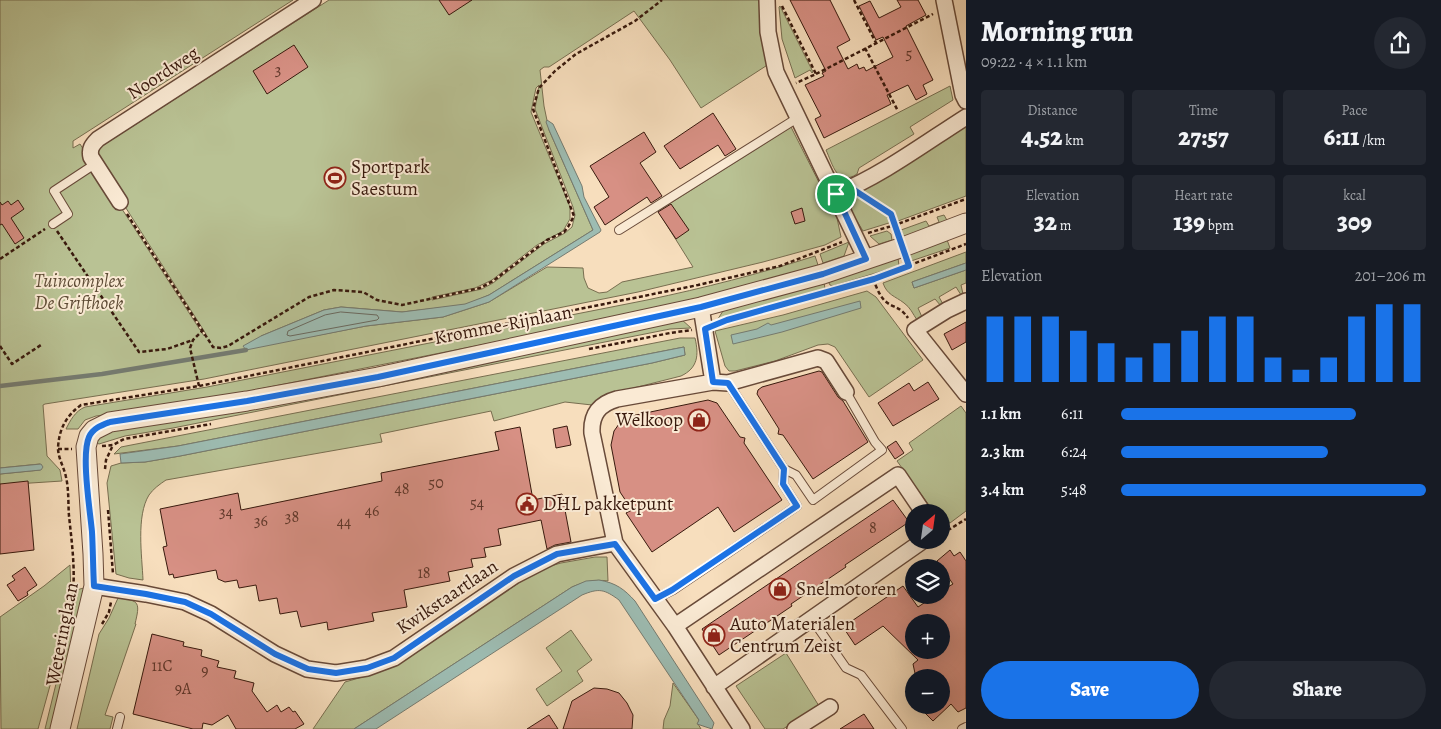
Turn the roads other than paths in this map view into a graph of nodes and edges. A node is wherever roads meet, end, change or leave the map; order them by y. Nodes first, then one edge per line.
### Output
1 (313, 0) edge
2 (945, 4) edge
3 (766, 6) edge
4 (966, 101) edge
5 (799, 117) junction
6 (966, 117) edge
7 (95, 164) junction
8 (836, 194) junction
9 (120, 202) road end
10 (966, 223) edge
11 (52, 224) road end
12 (619, 230) dead end
13 (866, 259) junction
14 (966, 301) edge
15 (701, 307) junction
16 (721, 382) junction
17 (846, 392) joint
18 (966, 394) edge
19 (89, 436) joint
20 (784, 469) junction
21 (917, 504) edge
22 (615, 544) junction
23 (911, 549) edge
24 (94, 586) junction
25 (655, 599) junction
26 (812, 619) junction
27 (674, 626) junction
28 (714, 687) junction
29 (830, 707) dead end
30 (120, 717) dead end
31 (966, 727) edge
32 (60, 729) edge
33 (117, 729) edge
34 (742, 729) edge
35 (795, 729) edge
36 (902, 729) edge
37 (962, 729) edge

1 - 7 street, Noordweg
2 - 4 street
3 - 5 street
5 - 8 street
5 - 12 lane
6 - 8 street
7 - 9 street
7 - 11 lane
8 - 13 street
10 - 13 street, Kromme-Rijnlaan
13 - 15 street, Kromme-Rijnlaan
14 - 18 street
15 - 16 street
15 - 19 street, Kromme-Rijnlaan
16 - 17 street
16 - 20 lane
16 - 22 street
17 - 20 lane
19 - 24 street, Weteringlaan
20 - 25 lane
21 - 27 street
22 - 24 street, Kwikstaartlaan
22 - 25 street
23 - 26 street
24 - 32 street, Weteringlaan
25 - 27 street
26 - 28 street
26 - 36 lane
27 - 28 street
28 - 34 street
29 - 35 street
30 - 33 lane
31 - 37 lane

